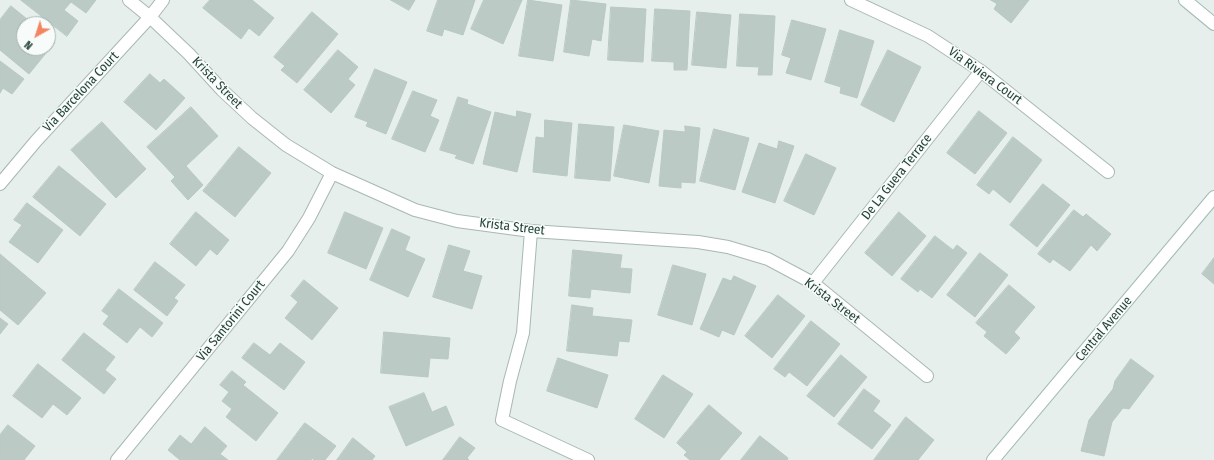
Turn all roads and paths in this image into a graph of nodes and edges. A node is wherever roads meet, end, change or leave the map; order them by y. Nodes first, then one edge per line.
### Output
1 (129, 0) edge
2 (163, 0) edge
3 (851, 0) edge
4 (1185, 0) edge
5 (150, 17) junction
6 (1214, 24) edge
7 (981, 71) junction
8 (1108, 172) dead end
9 (332, 173) junction
10 (0, 184) edge
11 (1214, 197) edge
12 (531, 230) junction
13 (813, 283) junction
14 (927, 376) dead end
15 (117, 460) edge
16 (588, 460) edge
17 (993, 460) edge

1 - 5 street, Krista Street
2 - 5 street, Via Barcelona Court
3 - 7 street, Via Riviera Court
4 - 6 street
5 - 9 street, Krista Street
5 - 10 street, Via Barcelona Court
7 - 8 street, Via Riviera Court
7 - 13 street, De La Guera Terrace
9 - 12 street, Krista Street
9 - 15 street, Via Santorini Court
11 - 17 street, Central Avenue
12 - 13 street, Krista Street
12 - 16 street
13 - 14 street, Krista Street

